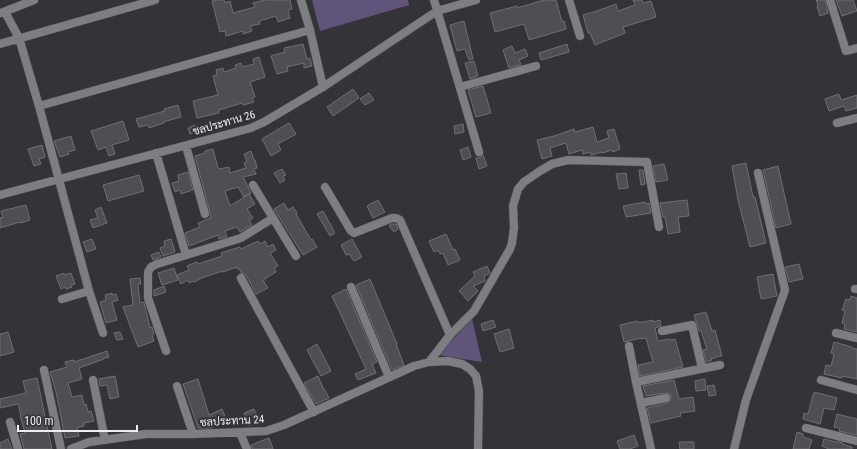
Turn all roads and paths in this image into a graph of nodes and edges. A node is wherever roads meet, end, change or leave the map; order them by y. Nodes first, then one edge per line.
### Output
1 (34, 0) edge
2 (155, 0) edge
3 (301, 0) edge
4 (434, 0) edge
5 (476, 0) edge
6 (570, 0) edge
7 (830, 0) edge
8 (437, 11) junction
9 (3, 13) edge
10 (310, 30) junction
11 (580, 36) dead end
12 (19, 38) junction
13 (0, 44) edge
14 (857, 48) edge
15 (536, 66) dead end
16 (323, 86) junction
17 (460, 87) junction
18 (39, 106) junction
19 (857, 118) edge
20 (837, 123) dead end
21 (186, 146) junction
22 (479, 152) dead end
23 (156, 153) junction
24 (758, 173) dead end
25 (59, 179) junction
26 (253, 185) dead end
27 (325, 187) dead end
28 (0, 195) edge
29 (205, 214) dead end
30 (273, 218) junction
31 (659, 227) dead end
32 (186, 255) junction
33 (296, 256) dead end
34 (241, 278) dead end
35 (351, 287) dead end
36 (89, 291) junction
37 (62, 299) dead end
38 (662, 332) dead end
39 (103, 333) dead end
40 (836, 333) dead end
41 (450, 335) junction
42 (857, 338) edge
43 (628, 346) dead end
44 (166, 351) dead end
45 (430, 362) junction
46 (720, 364) dead end
47 (702, 368) junction
48 (44, 370) dead end
49 (389, 377) junction
50 (93, 380) dead end
51 (821, 380) dead end
52 (636, 382) junction
53 (177, 386) dead end
54 (857, 390) edge
55 (666, 398) dead end
56 (641, 403) junction
57 (314, 412) junction
58 (10, 422) dead end
59 (806, 428) dead end
60 (240, 432) junction
61 (193, 434) junction
62 (106, 440) junction
63 (857, 441) edge
64 (18, 449) edge
65 (61, 449) edge
66 (71, 449) edge
67 (247, 449) edge
68 (478, 449) edge
69 (651, 449) edge
70 (734, 449) edge

1 - 9 street
2 - 12 street
3 - 10 street
4 - 8 street
5 - 8 street, ชลประทาน 26
6 - 11 street
7 - 14 street
8 - 16 street, ชลประทาน 26
8 - 17 street
9 - 12 street
10 - 16 street
10 - 18 street
12 - 13 street
12 - 18 street
15 - 17 street
16 - 21 street, ชลประทาน 26
17 - 22 street
18 - 25 street
19 - 20 street
21 - 23 street, ชลประทาน 26
21 - 29 street
23 - 25 street, ชลประทาน 26
23 - 32 street
24 - 70 street
25 - 28 street, ชลประทาน 26
25 - 36 street
26 - 30 street
27 - 41 street
30 - 32 street
30 - 33 street
31 - 41 street
32 - 44 street
34 - 57 street
35 - 49 street
36 - 37 street
36 - 39 street
38 - 47 street
40 - 42 street
41 - 45 street
43 - 52 street
45 - 49 street, ชลประทาน 24
45 - 68 street, ชลประทาน 24
46 - 47 street
47 - 52 street
48 - 65 street
49 - 57 street, ชลประทาน 24
50 - 62 street
51 - 54 street
52 - 56 street
53 - 61 street
55 - 56 street
56 - 69 street
57 - 60 street, ชลประทาน 24
58 - 64 street
59 - 63 street
60 - 61 street, ชลประทาน 24
60 - 67 street
61 - 62 street, ชลประทาน 24
62 - 66 street, ชลประทาน 24

